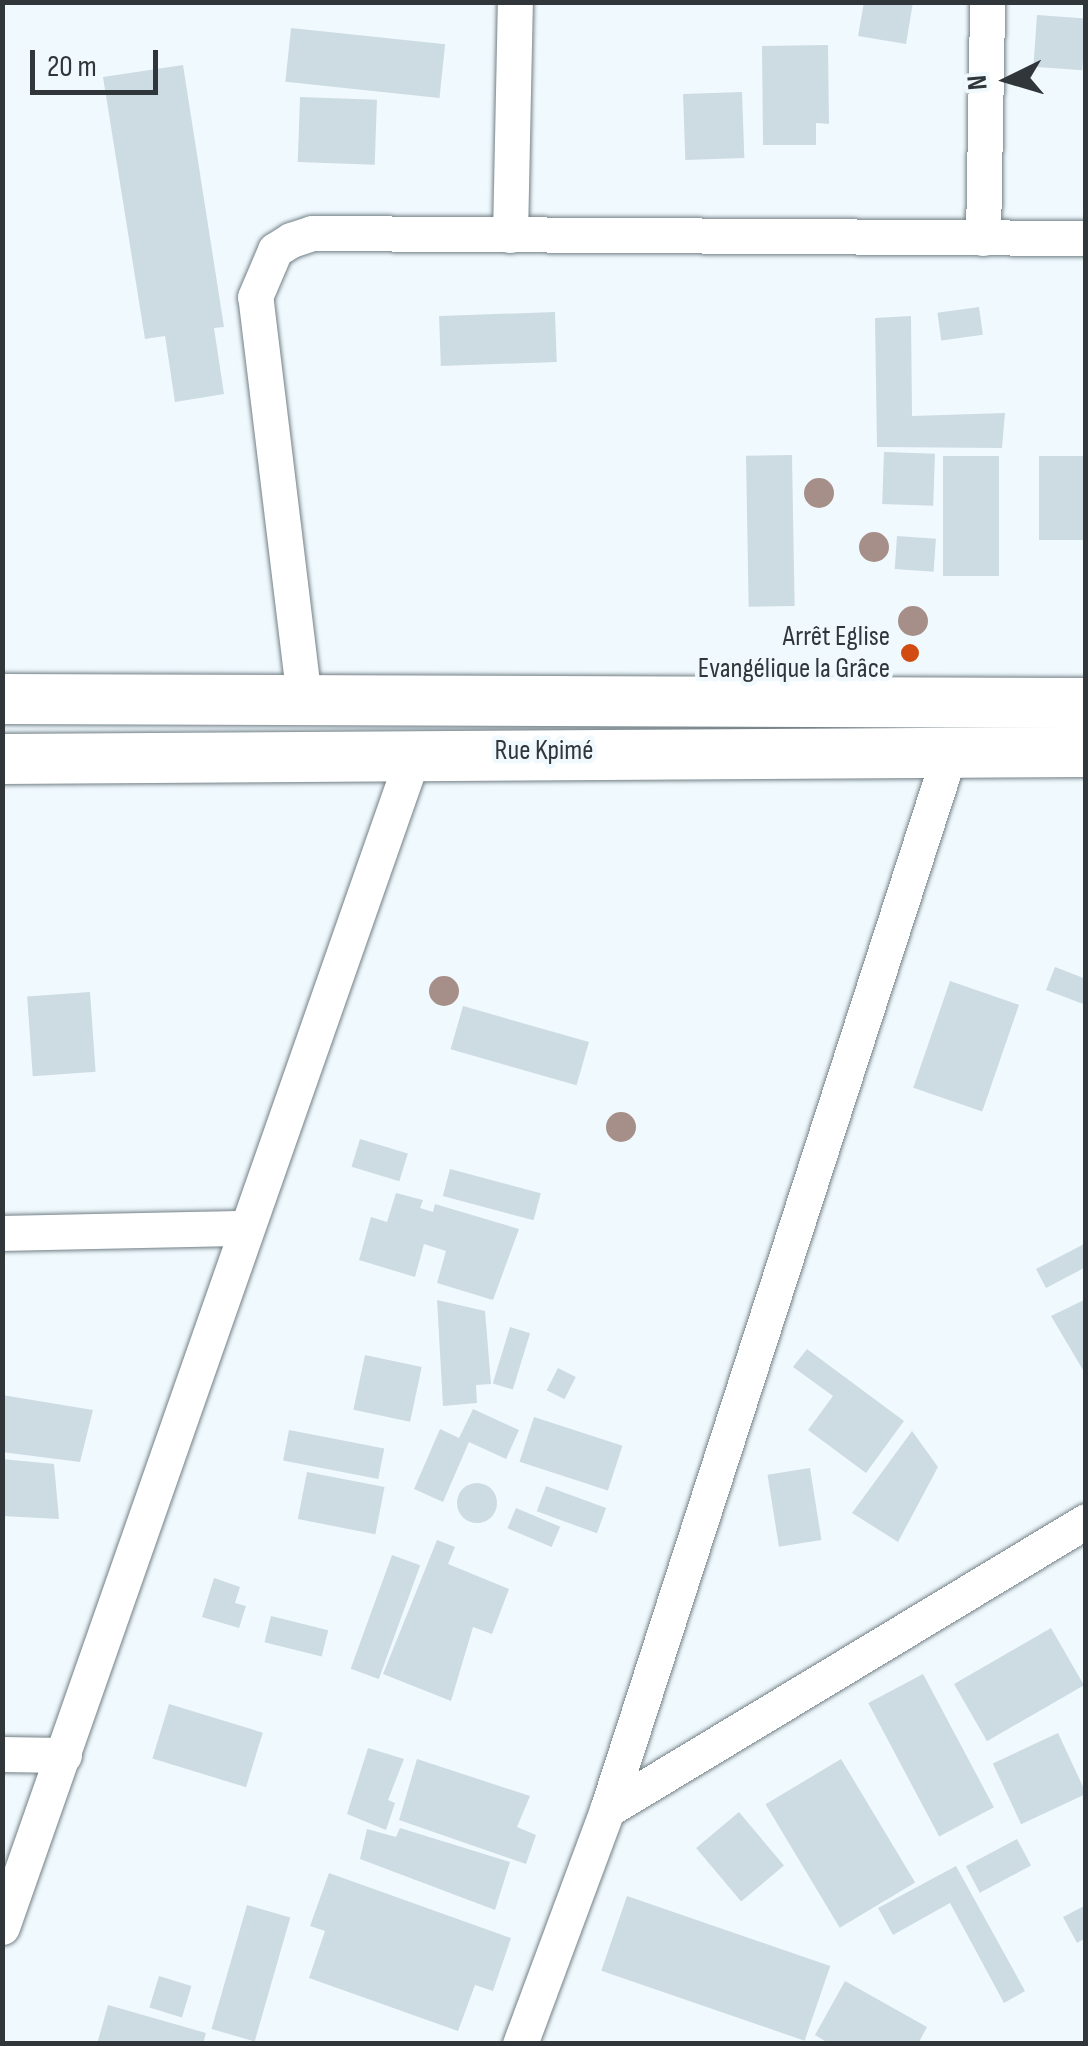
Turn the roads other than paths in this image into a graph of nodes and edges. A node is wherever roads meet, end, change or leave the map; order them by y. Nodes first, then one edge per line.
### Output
1 (514, 2) edge
2 (987, 2) edge
3 (510, 235) junction
4 (983, 238) junction
5 (1086, 238) edge
6 (2, 699) edge
7 (304, 700) junction
8 (1086, 703) edge
9 (950, 752) junction
10 (1086, 752) edge
11 (414, 753) junction
12 (2, 759) edge
13 (243, 1228) junction
14 (2, 1233) edge
15 (1086, 1521) edge
16 (2, 1754) edge
17 (64, 1755) junction
18 (607, 1810) junction
19 (2, 1927) edge
20 (520, 2044) edge

1 - 3 street
2 - 4 street
3 - 4 street
3 - 7 street
4 - 5 street
6 - 7 main road, Rue Kpimé
7 - 8 main road, Rue Kpimé
9 - 10 main road, Rue Kpimé
9 - 11 main road, Rue Kpimé
9 - 18 street
11 - 12 main road, Rue Kpimé
11 - 13 street
13 - 14 street
13 - 17 street
15 - 18 street
16 - 17 street
17 - 19 street
18 - 20 street

